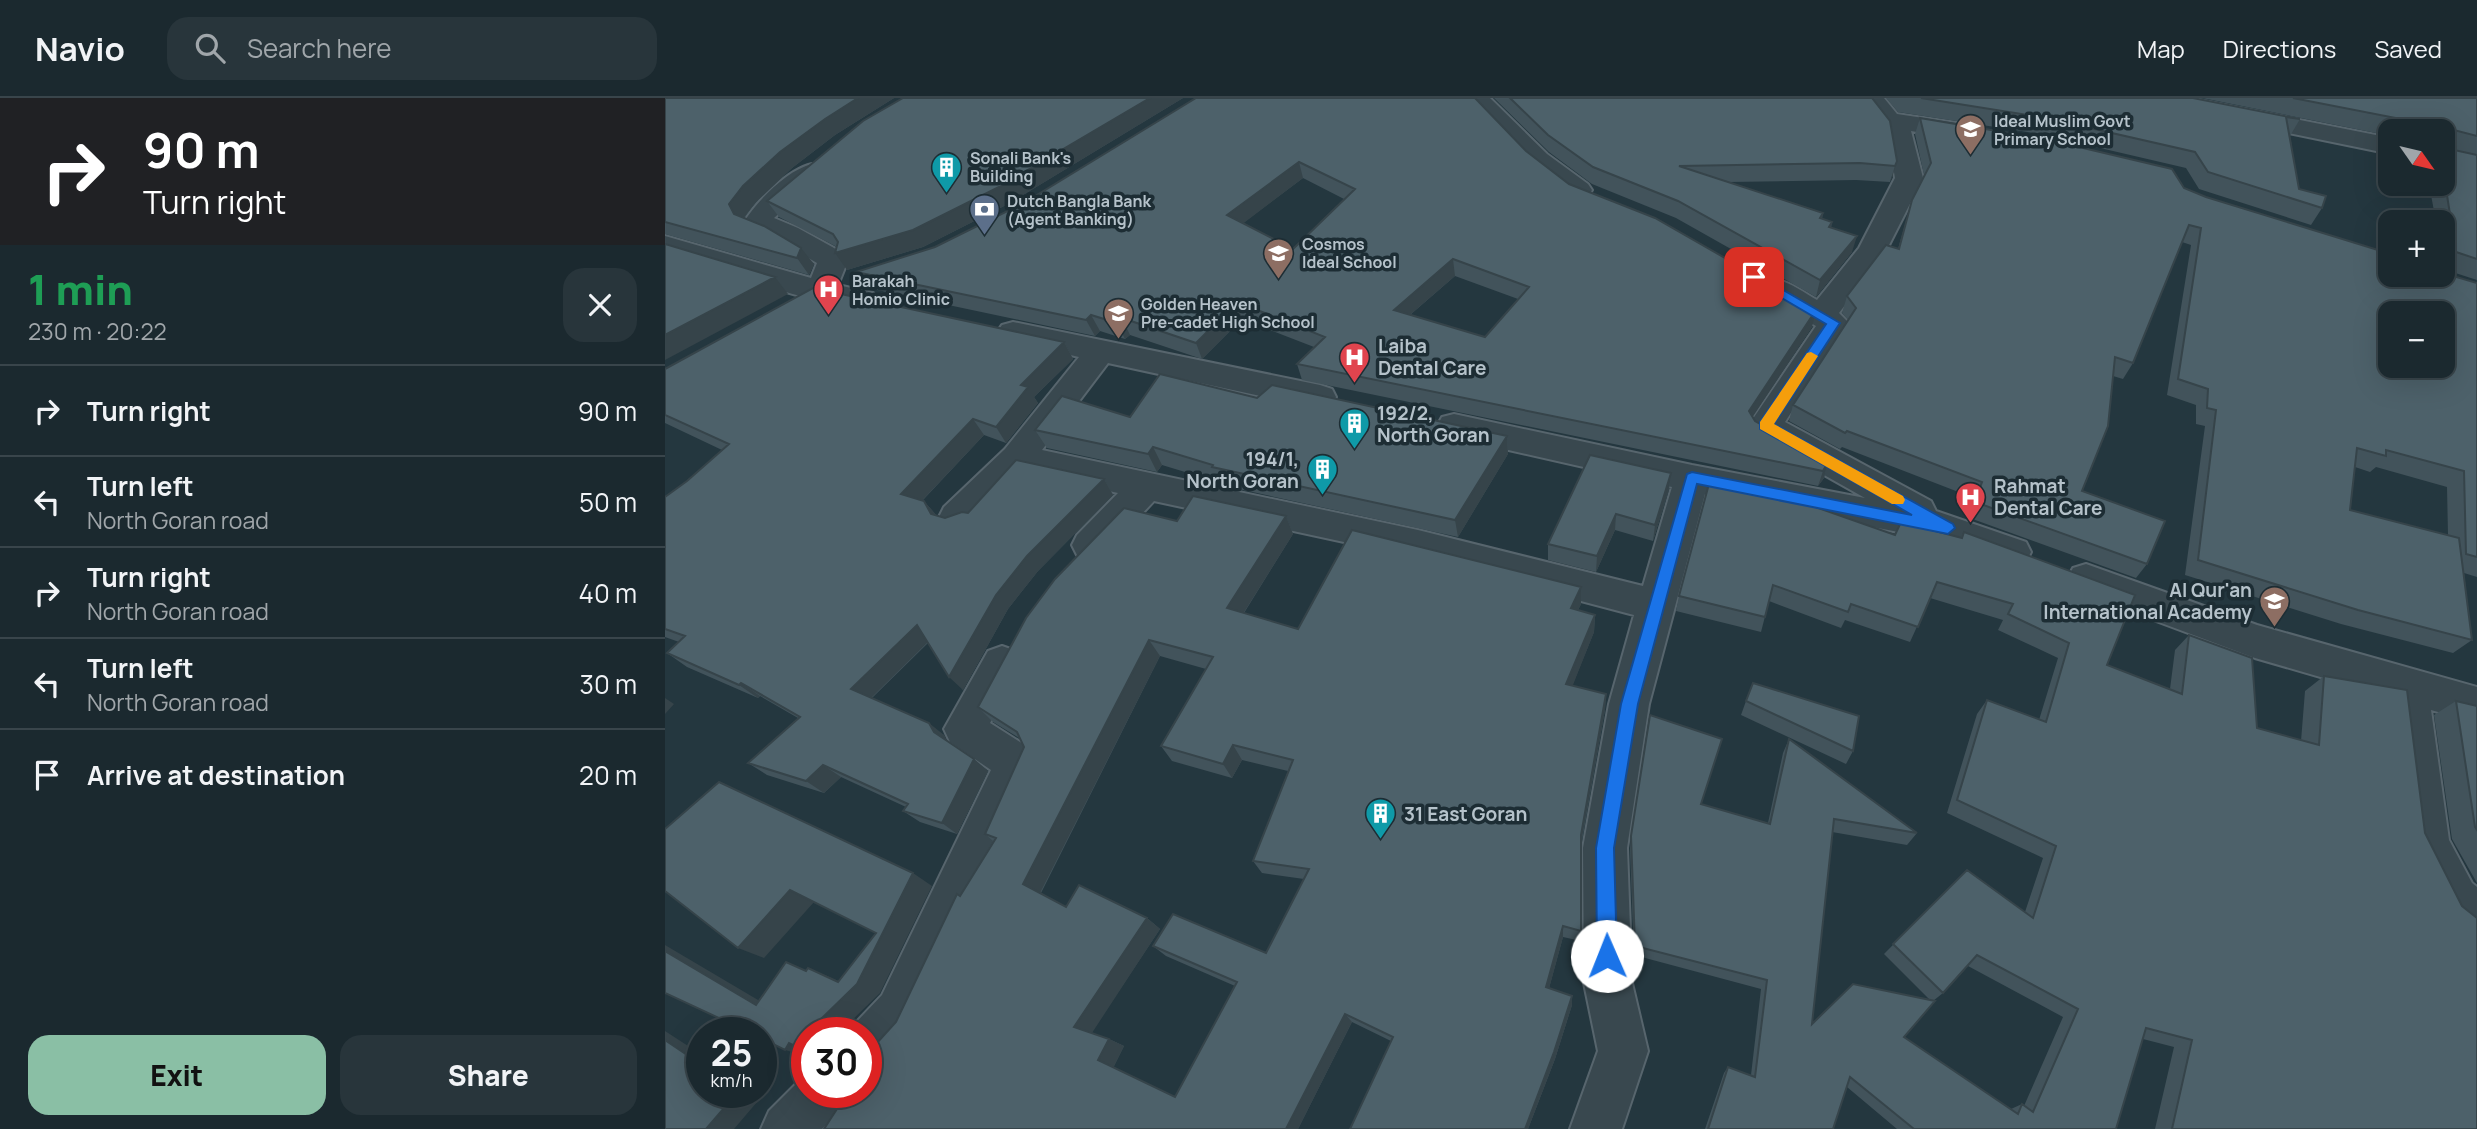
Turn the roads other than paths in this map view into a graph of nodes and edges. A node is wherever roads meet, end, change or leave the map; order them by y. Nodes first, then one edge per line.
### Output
1 (1476, 98) edge
2 (2151, 98) edge
3 (1880, 109) edge
4 (1998, 138) edge
5 (2378, 143) edge
6 (831, 156) edge
7 (1605, 202) edge
8 (665, 244) edge
9 (1749, 274) edge
10 (871, 275) edge
11 (821, 291) junction
12 (888, 305) edge
13 (790, 310) edge
14 (1821, 315) junction
15 (981, 325) edge
16 (1101, 350) junction
17 (1356, 405) edge
18 (1423, 420) edge
19 (1017, 458) junction
20 (1692, 478) junction
21 (1146, 485) junction
22 (957, 517) edge
23 (1948, 528) junction
24 (1063, 575) edge
25 (1655, 605) junction
26 (1017, 634) edge
27 (2408, 685) junction
28 (2477, 705) edge
29 (2477, 916) edge
30 (882, 1030) edge
31 (807, 1108) edge
32 (787, 1129) edge
33 (1596, 1129) edge

1 - 7 street
2 - 5 street
3 - 4 street
3 - 14 street
6 - 11 street
8 - 11 street
9 - 14 street
10 - 11 street
11 - 12 street
11 - 13 street
14 - 23 street
15 - 16 street
16 - 17 street
16 - 19 street
18 - 20 street
19 - 21 street
19 - 22 street
20 - 23 street
20 - 25 street
21 - 24 street
21 - 25 street
23 - 27 street
25 - 33 street
26 - 30 street
27 - 28 street
27 - 29 street
31 - 32 street

